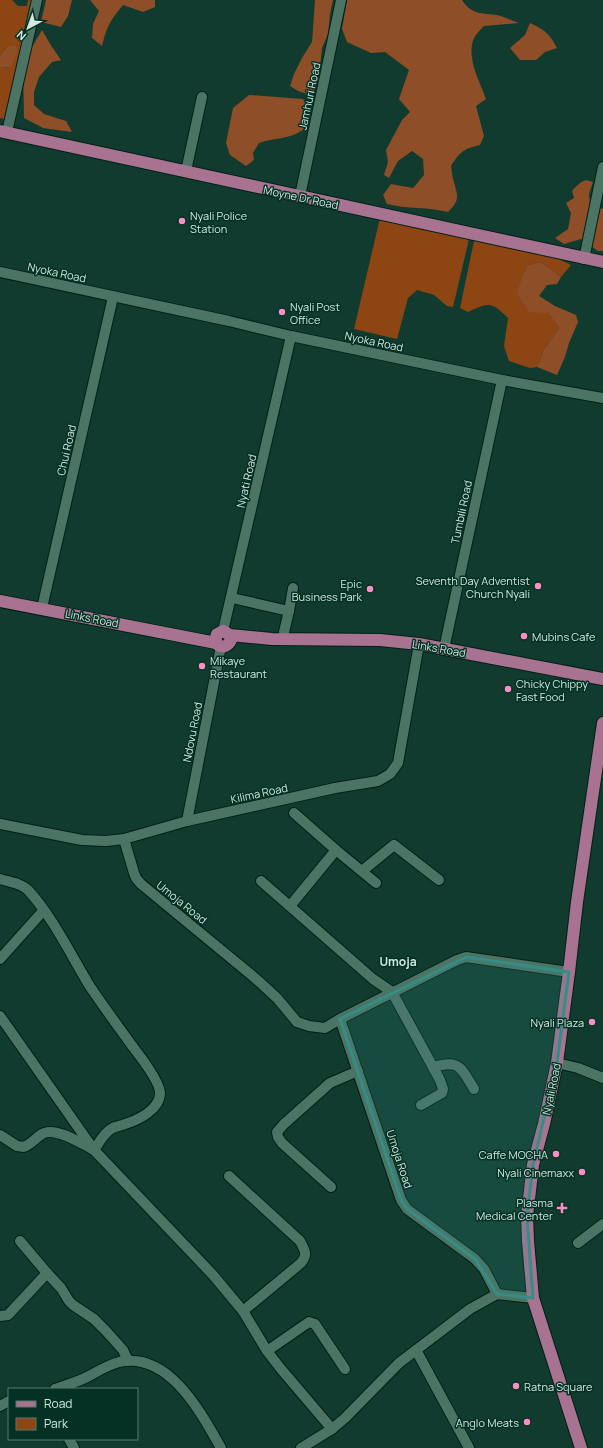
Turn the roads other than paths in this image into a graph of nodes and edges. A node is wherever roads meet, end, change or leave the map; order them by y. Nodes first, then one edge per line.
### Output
1 (37, 0) edge
2 (341, 0) edge
3 (202, 97) dead end
4 (4, 132) edge
5 (603, 167) edge
6 (186, 172) junction
7 (300, 196) junction
8 (600, 198) edge
9 (584, 259) junction
10 (603, 262) edge
11 (0, 272) edge
12 (113, 297) junction
13 (290, 336) junction
14 (502, 380) junction
15 (603, 398) edge
16 (293, 588) dead end
17 (232, 598) junction
18 (0, 600) edge
19 (42, 608) junction
20 (289, 611) junction
21 (284, 632) dead end
22 (223, 639) junction
23 (419, 644) junction
24 (444, 649) junction
25 (603, 679) edge
26 (603, 723) edge
27 (294, 812) dead end
28 (187, 821) junction
29 (0, 824) edge
30 (124, 839) junction
31 (336, 850) junction
32 (362, 871) junction
33 (0, 879) edge
34 (439, 880) dead end
35 (262, 881) dead end
36 (376, 883) dead end
37 (290, 906) junction
38 (43, 911) junction
39 (0, 959) edge
40 (569, 972) junction
41 (392, 992) junction
42 (0, 1016) edge
43 (340, 1019) junction
44 (557, 1064) junction
45 (433, 1067) junction
46 (358, 1071) junction
47 (603, 1078) edge
48 (474, 1089) dead end
49 (421, 1105) dead end
50 (0, 1135) edge
51 (94, 1150) junction
52 (229, 1176) dead end
53 (331, 1187) dead end
54 (603, 1224) edge
55 (20, 1241) dead end
56 (578, 1243) dead end
57 (47, 1273) junction
58 (497, 1294) junction
59 (533, 1298) junction
60 (243, 1311) junction
61 (0, 1316) edge
62 (416, 1350) junction
63 (267, 1351) junction
64 (128, 1361) junction
65 (345, 1368) dead end
66 (58, 1388) edge
67 (332, 1429) junction
68 (466, 1447) edge
69 (222, 1448) edge
70 (301, 1448) edge
71 (581, 1448) edge

1 - 4 street
2 - 7 street, Jamhuri Road
3 - 6 street
4 - 6 main road, Moyne Dr Road
5 - 8 street
6 - 7 main road, Moyne Dr Road
7 - 9 main road, Moyne Dr Road
8 - 9 street
9 - 10 main road, Moyne Dr Road
11 - 12 street, Nyoka Road
12 - 13 street, Nyoka Road
12 - 19 street, Chui Road
13 - 14 street, Nyoka Road
13 - 17 street, Nyati Road
14 - 15 street, Nyoka Road
14 - 24 street, Tumbili Road
16 - 20 street
17 - 20 street
17 - 22 street, Nyati Road
18 - 19 main road, Links Road
19 - 22 main road, Links Road
20 - 21 street
22 - 23 main road, Links Road
22 - 28 street, Ndovu Road
23 - 24 main road, Links Road
23 - 28 street, Kilima Road
24 - 25 main road, Links Road
26 - 40 main road, Nyali Road
27 - 31 street
28 - 30 street, Kilima Road
29 - 30 street, Kilima Road
30 - 43 street, Umoja Road
31 - 32 street
31 - 37 street
32 - 34 street
32 - 36 street
33 - 38 street
35 - 37 street
37 - 41 street
38 - 39 street
38 - 51 street
40 - 41 street, Umoja Road
40 - 44 main road, Nyali Road
41 - 43 street, Umoja Road
41 - 45 street
42 - 51 street
43 - 46 street, Umoja Road
44 - 47 street
44 - 59 main road, Nyali Road
45 - 48 street
45 - 49 street
46 - 53 street
46 - 58 street, Umoja Road
50 - 51 street
51 - 60 street
52 - 60 street
54 - 56 street
55 - 57 street
57 - 61 street
57 - 64 street
58 - 59 street
58 - 62 street
59 - 71 main road, Nyali Road
60 - 63 street
62 - 67 street
62 - 68 street
63 - 65 street
63 - 67 street
64 - 66 street
64 - 69 street
67 - 70 street

